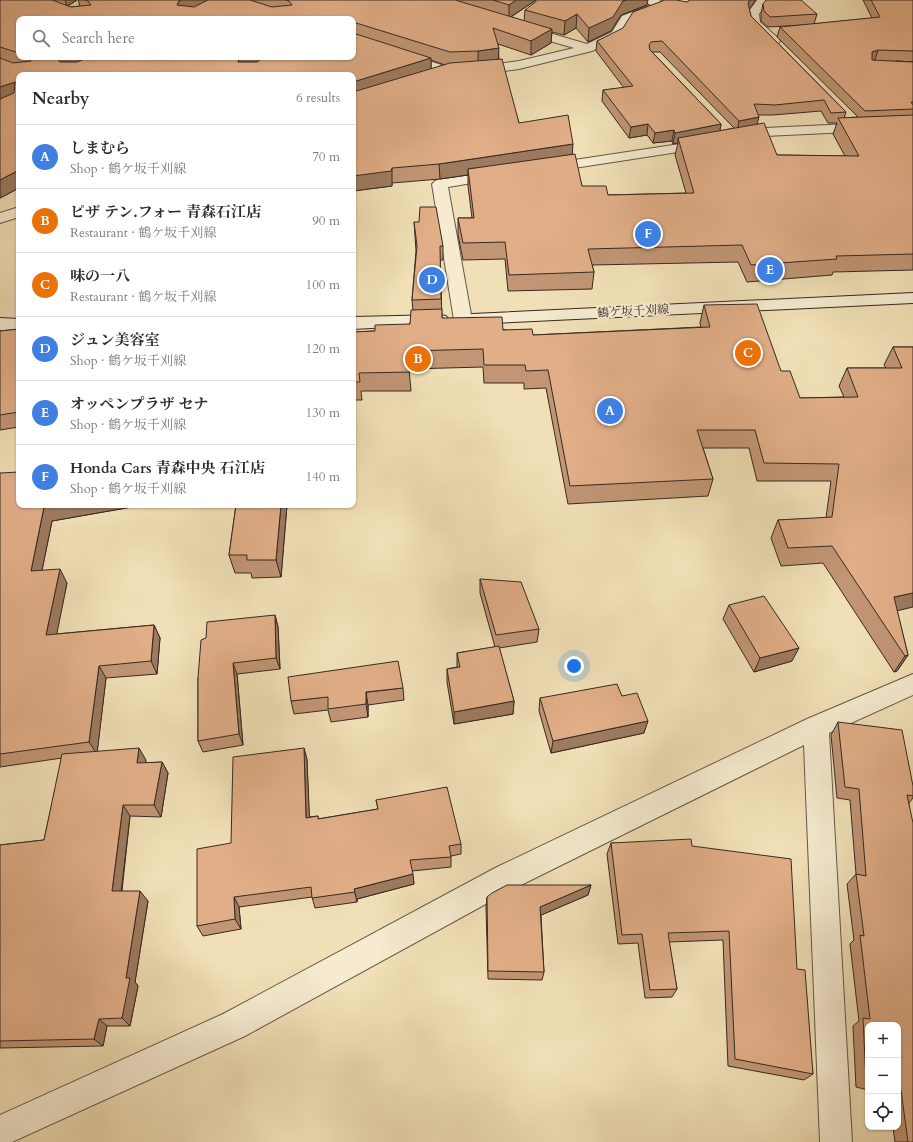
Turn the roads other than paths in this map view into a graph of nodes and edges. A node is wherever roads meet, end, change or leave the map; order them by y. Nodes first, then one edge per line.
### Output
1 (647, 0) edge
2 (763, 0) edge
3 (523, 17) dead end
4 (781, 32) edge
5 (766, 33) junction
6 (356, 41) edge
7 (588, 48) junction
8 (782, 50) edge
9 (449, 72) junction
10 (427, 79) edge
11 (846, 116) edge
12 (913, 125) edge
13 (857, 127) junction
14 (533, 170) edge
15 (510, 173) edge
16 (16, 213) edge
17 (0, 218) edge
18 (913, 298) edge
19 (464, 320) junction
20 (356, 323) edge
21 (0, 324) edge
22 (16, 325) edge
23 (913, 684) edge
24 (816, 727) junction
25 (0, 1131) edge
26 (836, 1142) edge

1 - 7 street
2 - 5 street
3 - 7 street
4 - 5 street
5 - 8 street
6 - 9 street
7 - 9 street
9 - 10 street
11 - 13 street
12 - 13 street
13 - 14 street
15 - 19 street
16 - 17 street
18 - 19 street, 鶴ケ坂千刈線
19 - 20 street, 鶴ケ坂千刈線
21 - 22 street
23 - 24 street
24 - 25 street
24 - 26 street

